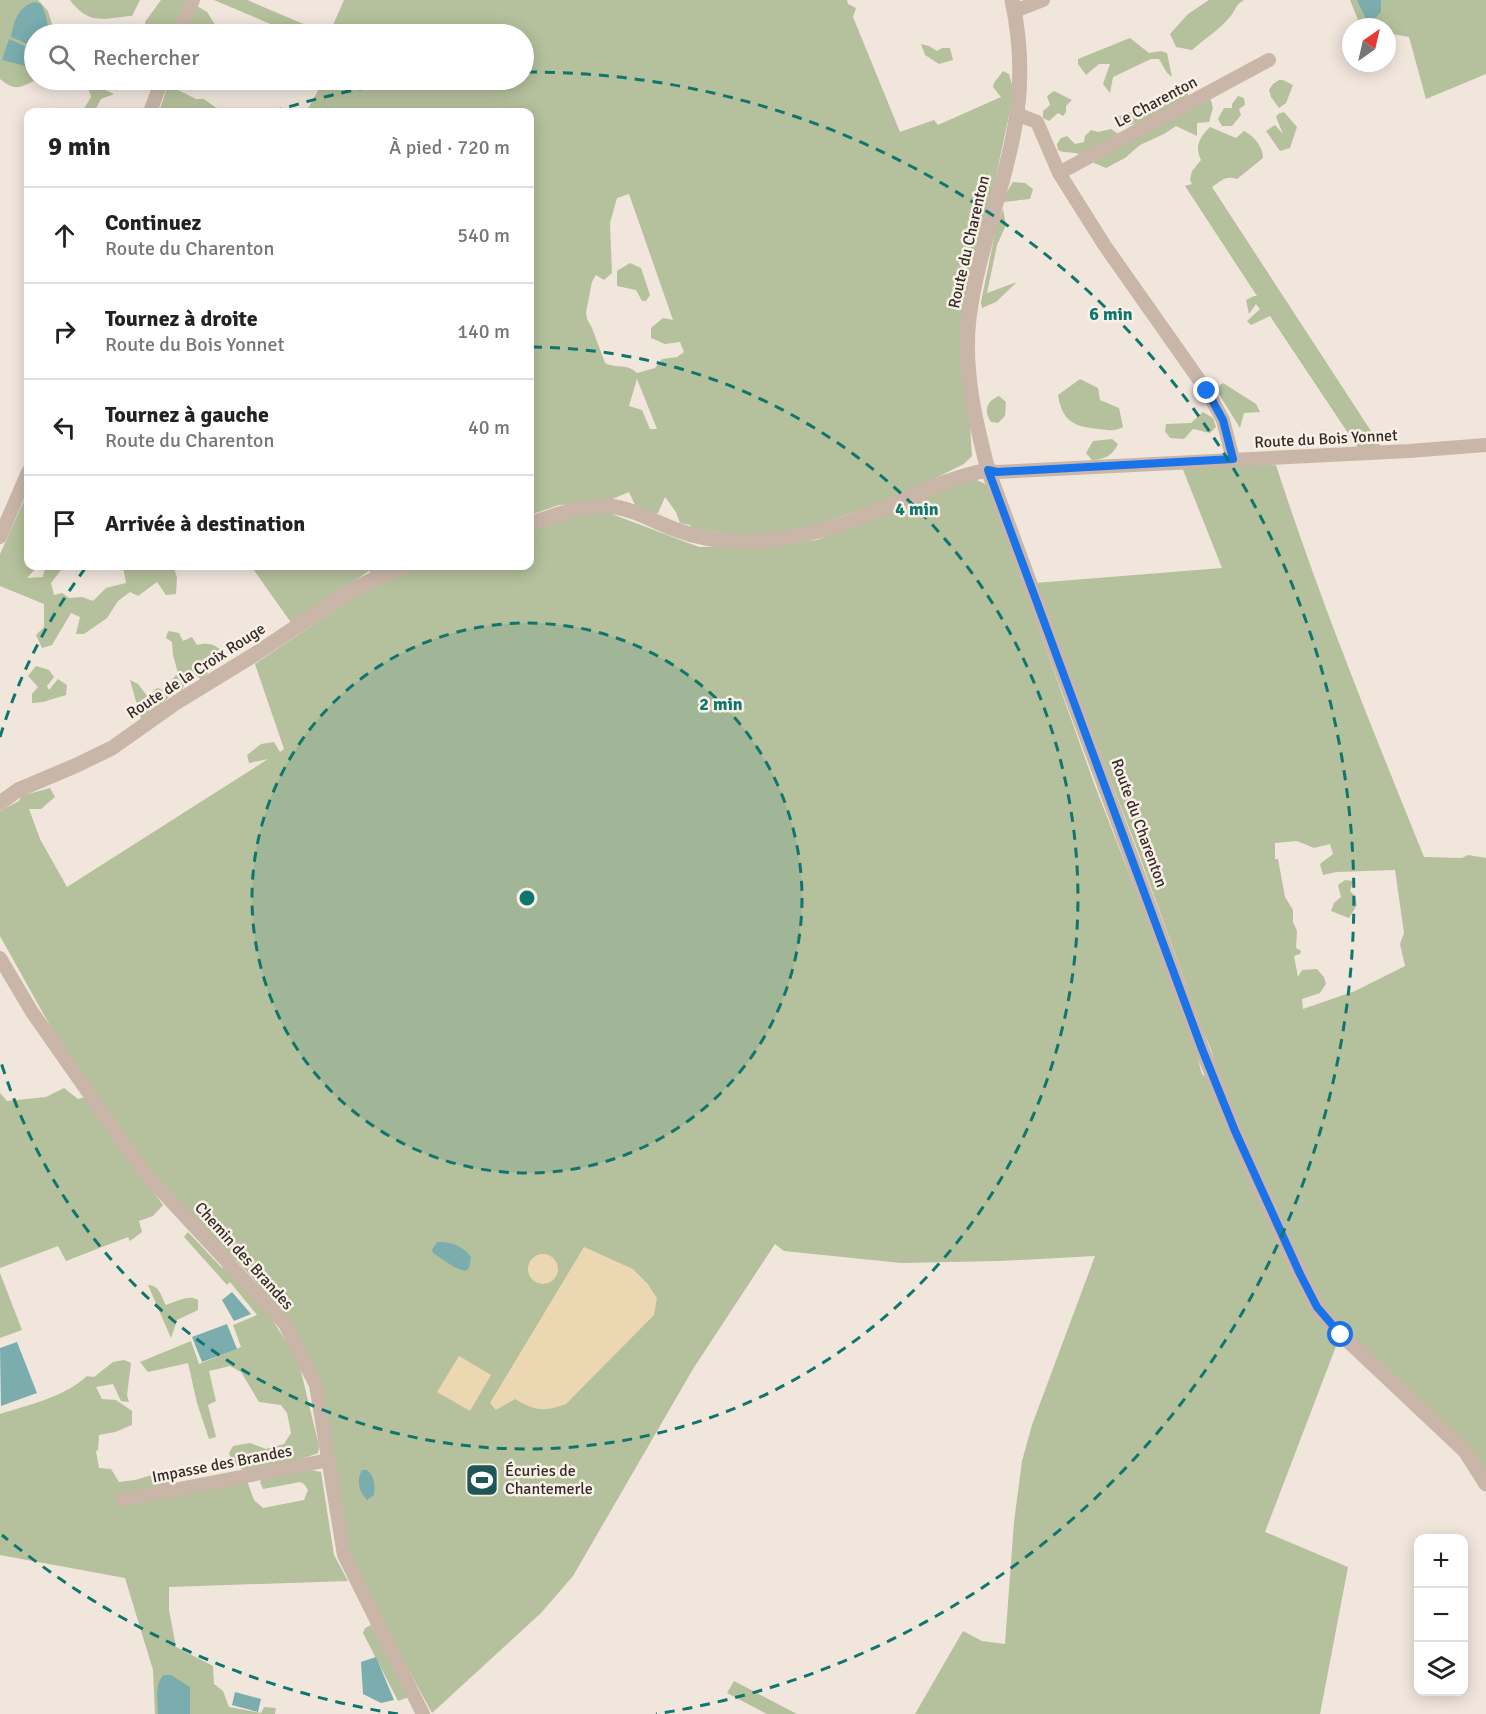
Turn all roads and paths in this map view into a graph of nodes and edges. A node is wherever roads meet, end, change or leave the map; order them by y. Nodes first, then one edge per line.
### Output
1 (193, 0) edge
2 (1044, 0) edge
3 (1013, 6) edge
4 (183, 24) edge
5 (1269, 60) dead end
6 (158, 90) edge
7 (152, 108) edge
8 (1017, 114) junction
9 (1059, 173) junction
10 (1486, 445) edge
11 (1233, 459) junction
12 (988, 470) junction
13 (24, 481) edge
14 (534, 523) edge
15 (0, 537) edge
16 (398, 570) edge
17 (0, 802) edge
18 (0, 958) edge
19 (329, 1460) junction
20 (1482, 1477) edge
21 (122, 1500) dead end
22 (423, 1714) edge

1 - 4 street
2 - 3 street
3 - 8 street, Route du Charenton
5 - 9 street, Le Charenton
6 - 7 street
8 - 9 street
8 - 12 street, Route du Charenton
9 - 11 street
10 - 11 street, Route du Bois Yonnet
11 - 12 street, Route du Bois Yonnet
12 - 14 street
12 - 20 street, Route du Charenton
13 - 15 street
16 - 17 street, Route de la Croix Rouge
18 - 19 street, Chemin des Brandes
19 - 21 street, Impasse des Brandes
19 - 22 street, Chemin des Brandes

